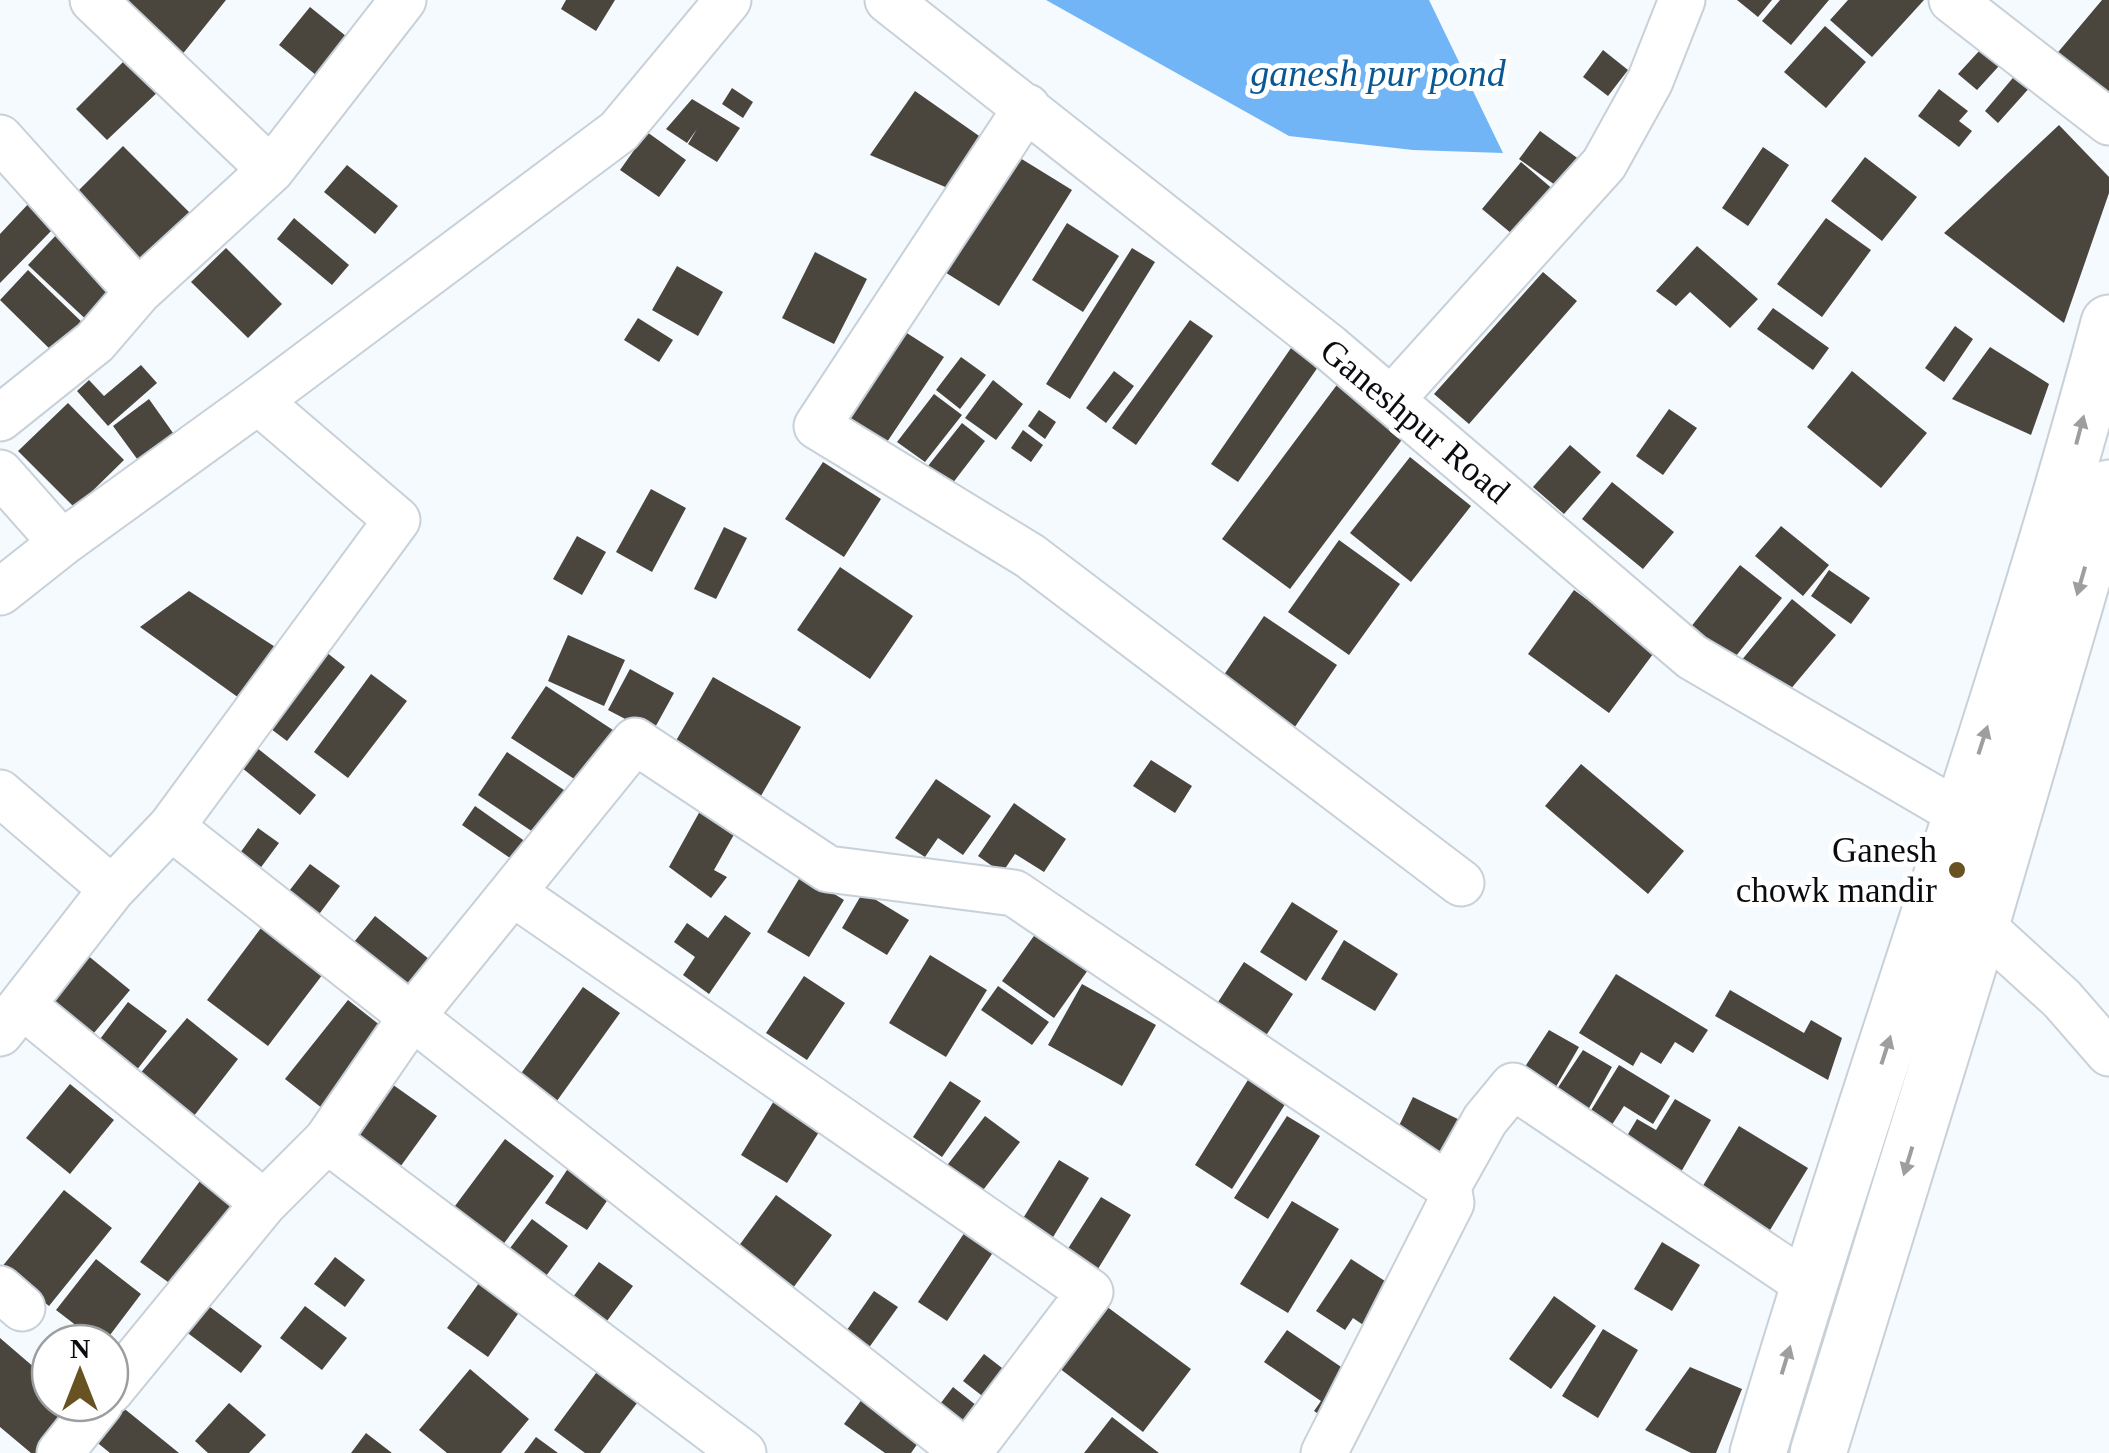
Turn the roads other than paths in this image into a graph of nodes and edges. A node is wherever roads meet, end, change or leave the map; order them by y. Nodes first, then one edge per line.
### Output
1 (93, 0) edge
2 (403, 0) edge
3 (728, 0) edge
4 (888, 0) edge
5 (1682, 0) edge
6 (1952, 0) edge
7 (1026, 107) junction
8 (2109, 122) edge
9 (0, 138) edge
10 (270, 170) junction
11 (138, 292) junction
12 (2109, 323) edge
13 (1391, 400) junction
14 (258, 402) junction
15 (0, 418) edge
16 (0, 472) edge
17 (2096, 499) edge
18 (62, 543) junction
19 (0, 592) edge
20 (0, 793) edge
21 (1959, 814) junction
22 (171, 827) junction
23 (1461, 883) dead end
24 (1940, 888) junction
25 (112, 889) junction
26 (513, 893) junction
27 (1981, 925) junction
28 (413, 1015) junction
29 (11, 1019) edge
30 (2109, 1053) edge
31 (328, 1140) junction
32 (1448, 1186) junction
33 (264, 1203) junction
34 (1808, 1285) junction
35 (130, 1367) edge
36 (84, 1423) edge
37 (60, 1453) edge
38 (743, 1453) edge
39 (967, 1453) edge
40 (1324, 1453) edge
41 (1758, 1453) edge
42 (1818, 1453) edge

1 - 10 street
2 - 10 street
3 - 14 street
4 - 7 street, Ganeshpur Road
5 - 13 street
6 - 8 street
7 - 13 street, Ganeshpur Road
7 - 23 street
9 - 11 street
10 - 11 street
11 - 15 street
17 -> 12 main road
13 - 21 street, Ganeshpur Road
14 - 18 street
14 - 22 street
16 - 18 street
21 -> 17 main road
17 -> 27 main road
18 - 19 street
20 - 25 street
21 - 24 main road
22 - 25 street
22 - 28 street
24 - 27 street
34 -> 24 main road
25 - 29 street
26 - 28 street
26 - 32 street
26 - 39 street
27 - 30 street
27 -> 42 main road
28 - 31 street
28 - 39 street
29 - 33 street
31 - 33 street
31 - 38 street
32 - 34 street
32 - 40 street
33 - 35 street
41 -> 34 main road
36 - 37 street

